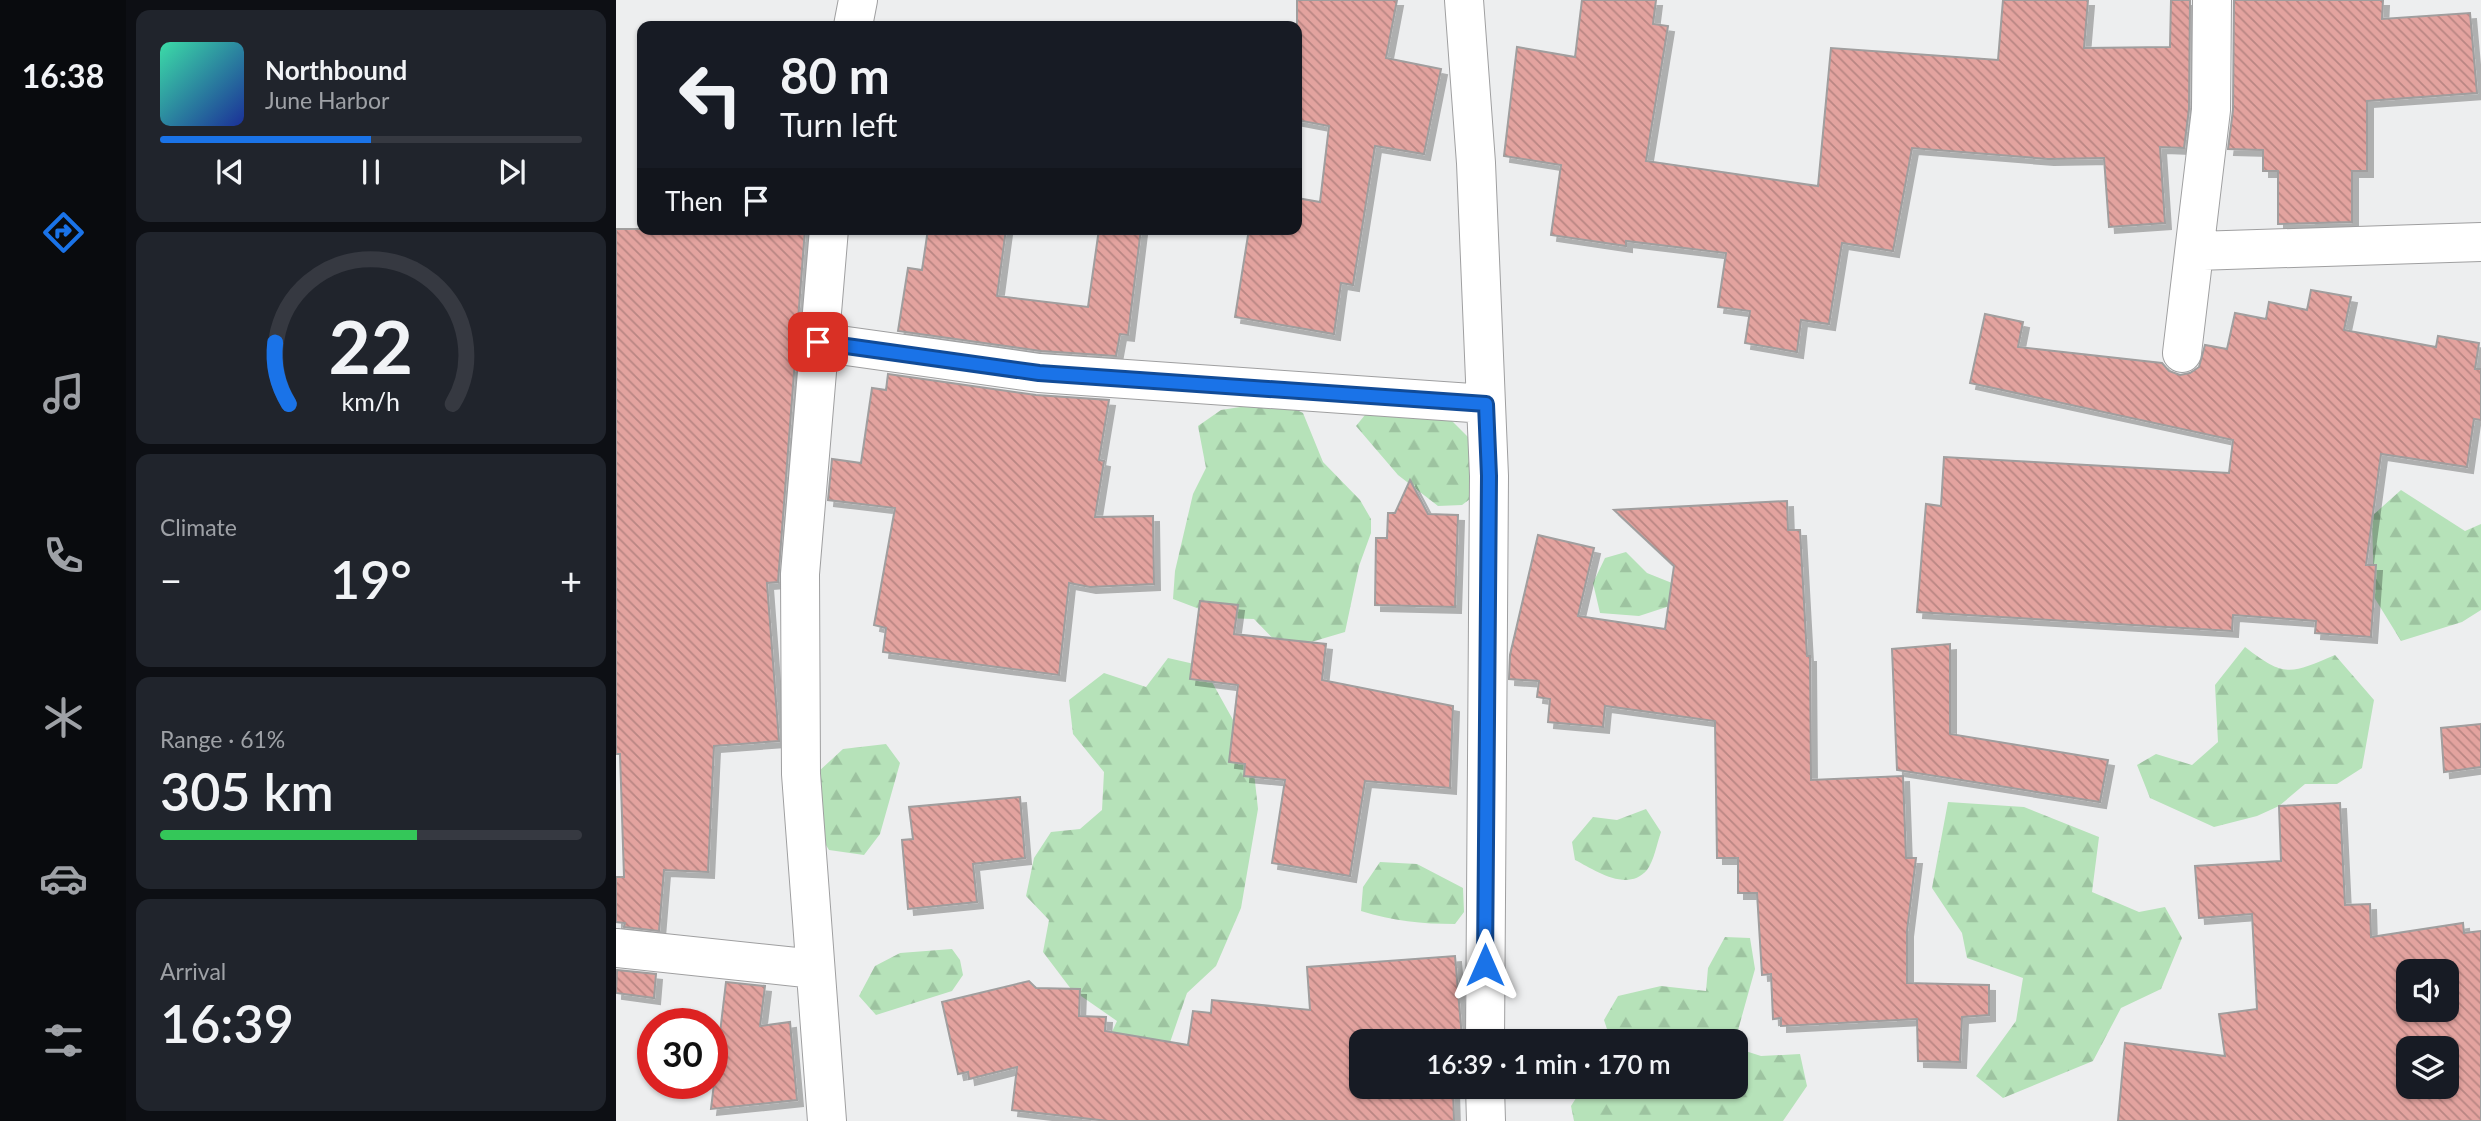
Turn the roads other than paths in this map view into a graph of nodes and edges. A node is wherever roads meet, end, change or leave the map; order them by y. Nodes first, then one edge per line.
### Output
1 (859, 0) edge
2 (1464, 0) edge
3 (2212, 0) edge
4 (854, 21) edge
5 (828, 235) edge
6 (2481, 242) edge
7 (2196, 251) junction
8 (818, 342) junction
9 (2182, 353) dead end
10 (1486, 404) junction
11 (616, 948) edge
12 (815, 969) junction
13 (1485, 1029) edge
14 (1485, 1099) edge
15 (827, 1121) edge
16 (1486, 1121) edge

1 - 4 street
2 - 10 street
3 - 7 street
5 - 8 street
6 - 7 street
7 - 9 street
8 - 10 street
8 - 12 street
10 - 13 street
11 - 12 street
12 - 15 street
14 - 16 street

